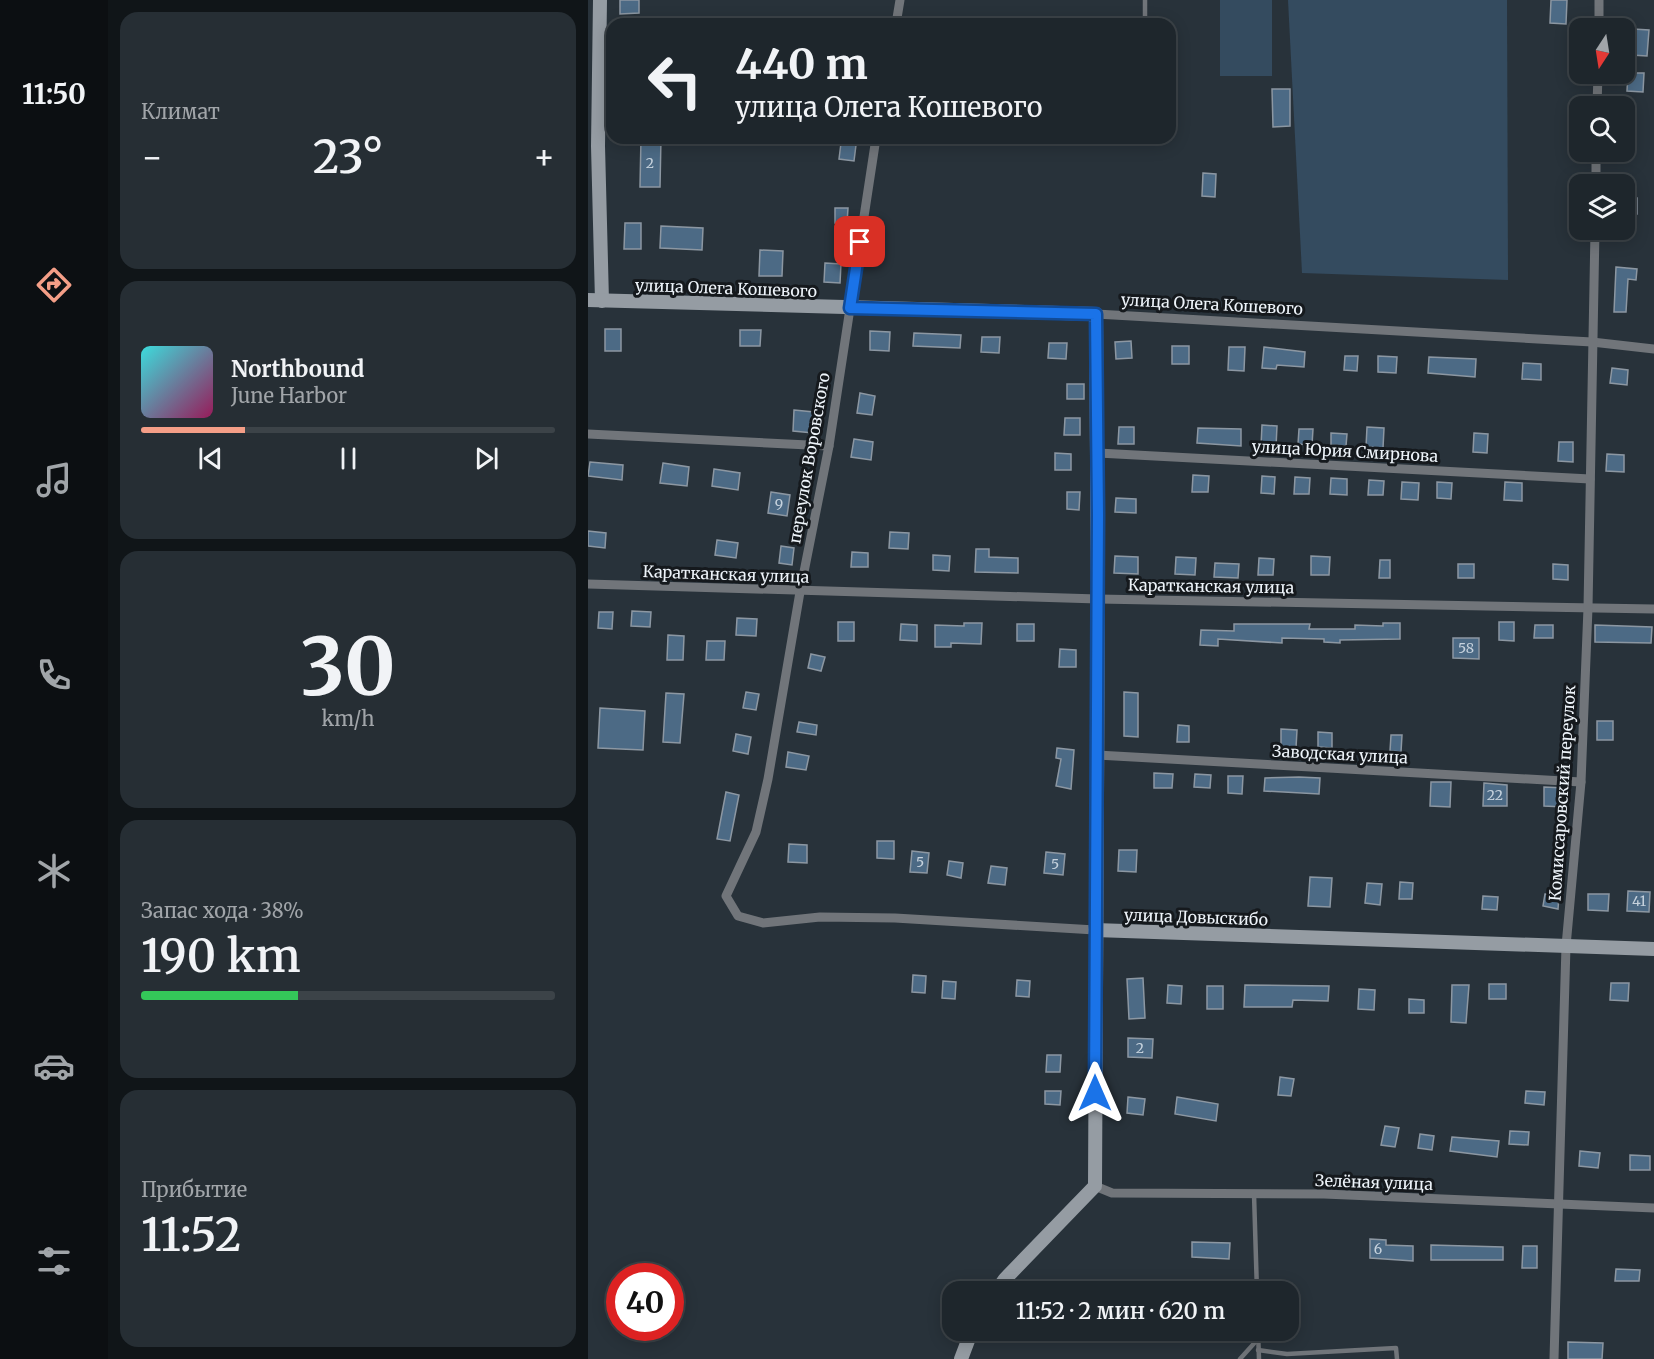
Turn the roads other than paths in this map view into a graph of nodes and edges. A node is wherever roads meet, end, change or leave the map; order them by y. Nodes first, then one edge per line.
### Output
1 (600, 0) edge
2 (900, 0) edge
3 (1145, 0) edge
4 (1599, 0) edge
5 (897, 18) edge
6 (1145, 18) edge
7 (1599, 18) edge
8 (875, 144) edge
9 (593, 146) edge
10 (1595, 240) edge
11 (595, 301) edge
12 (850, 308) junction
13 (1096, 314) junction
14 (1592, 342) junction
15 (1654, 349) edge
16 (588, 434) edge
17 (829, 447) junction
18 (1098, 453) junction
19 (1590, 479) junction
20 (588, 585) edge
21 (800, 592) junction
22 (1098, 599) junction
23 (1588, 608) junction
24 (1654, 609) edge
25 (1097, 756) junction
26 (1581, 782) junction
27 (738, 916) joint
28 (1095, 930) junction
29 (1566, 946) junction
30 (1654, 950) edge
31 (1095, 1186) junction
32 (1254, 1194) junction
33 (1556, 1204) junction
34 (1654, 1208) edge
35 (1004, 1281) edge
36 (1257, 1281) edge
37 (968, 1341) edge
38 (1256, 1341) edge
39 (1258, 1341) edge
40 (1258, 1350) junction
41 (1344, 1352) junction
42 (1287, 1357) edge
43 (1241, 1358) edge
44 (961, 1359) edge
45 (1258, 1359) edge
46 (1344, 1359) edge
47 (1397, 1359) edge
48 (1554, 1359) edge

1 - 9 street
2 - 5 street
3 - 6 lane
4 - 7 street
8 - 12 street, переулок Воровского
9 - 11 street
10 - 14 street, Комиссаровский переулок
11 - 12 street, улица Олега Кошевого
12 - 13 street, улица Олега Кошевого
12 - 17 street, переулок Воровского
13 - 14 street, улица Олега Кошевого
13 - 18 street
14 - 15 street, улица Олега Кошевого
14 - 19 street, Комиссаровский переулок
16 - 17 street
17 - 21 street, переулок Воровского
18 - 19 street, улица Юрия Смирнова
18 - 22 street
19 - 23 street, Комиссаровский переулок
20 - 21 street, Каратканская улица
21 - 22 street, Каратканская улица
21 - 27 street, переулок Воровского
22 - 23 street, Каратканская улица
22 - 25 street
23 - 24 street, Каратканская улица
23 - 26 street, Комиссаровский переулок
25 - 26 street, Заводская улица
25 - 28 street
26 - 29 street, Комиссаровский переулок
27 - 28 street, улица Довыскибо
28 - 29 street, улица Довыскибо
28 - 31 street
29 - 30 street, улица Довыскибо
29 - 33 street, Комиссаровский переулок
31 - 32 street, Зелёная улица
31 - 35 street
32 - 33 street, Зелёная улица
32 - 36 lane
33 - 34 street, Зелёная улица
33 - 48 street, Комиссаровский переулок
37 - 44 street
38 - 43 lane
39 - 40 lane
40 - 42 lane
40 - 45 lane
41 - 42 lane
41 - 46 lane
41 - 47 lane

